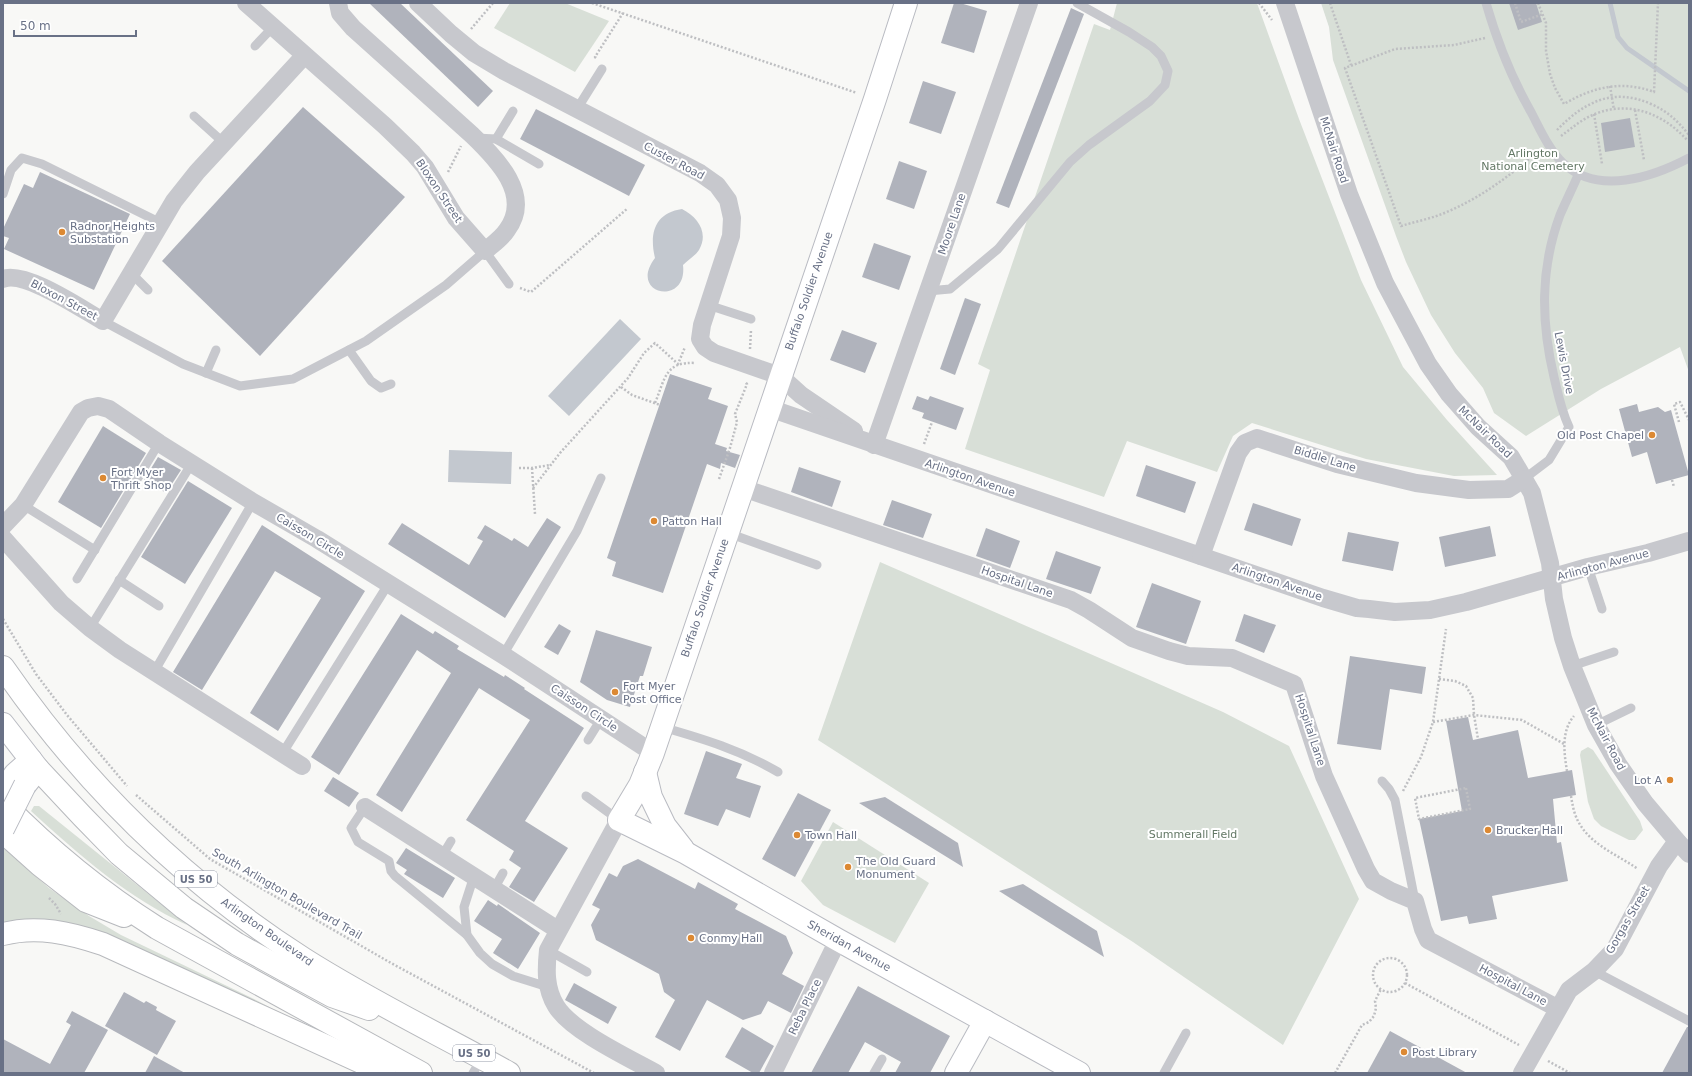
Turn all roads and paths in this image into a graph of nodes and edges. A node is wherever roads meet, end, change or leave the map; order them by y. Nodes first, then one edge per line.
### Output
1 (246, 3) edge
2 (338, 3) edge
3 (418, 3) edge
4 (493, 3) edge
5 (592, 3) edge
6 (906, 3) edge
7 (1029, 3) edge
8 (1077, 3) edge
9 (1285, 3) edge
10 (1330, 3) edge
11 (1486, 3) edge
12 (1515, 3) edge
13 (1538, 3) edge
14 (1658, 3) edge
15 (623, 13) junction
16 (1542, 14) junction
17 (273, 27) junction
18 (1485, 38) dead end
19 (460, 42) junction
20 (255, 46) dead end
21 (304, 56) junction
22 (1351, 65) junction
23 (602, 69) joint
24 (1610, 86) junction
25 (863, 95) dead end
26 (1612, 97) junction
27 (577, 109) junction
28 (1614, 110) junction
29 (1635, 110) junction
30 (513, 111) dead end
31 (1594, 114) junction
32 (194, 116) dead end
33 (1557, 130) dead end
34 (472, 135) junction
35 (1689, 135) edge
36 (1561, 136) dead end
37 (496, 139) junction
38 (1687, 140) dead end
39 (224, 143) junction
40 (1539, 150) dead end
41 (1689, 158) edge
42 (1644, 160) dead end
43 (539, 164) dead end
44 (1602, 164) dead end
45 (1579, 173) junction
46 (439, 190) junction
47 (3, 194) edge
48 (628, 208) dead end
49 (160, 223) junction
50 (485, 251) junction
51 (131, 273) junction
52 (3, 279) edge
53 (509, 284) joint
54 (148, 290) dead end
55 (928, 291) junction
56 (708, 305) junction
57 (751, 320) joint
58 (103, 321) junction
59 (687, 342) dead end
60 (216, 350) dead end
61 (349, 350) junction
62 (749, 351) dead end
63 (700, 363) dead end
64 (678, 364) junction
65 (206, 373) junction
66 (780, 376) junction
67 (743, 380) dead end
68 (391, 384) dead end
69 (620, 387) junction
70 (655, 403) junction
71 (660, 405) dead end
72 (769, 408) junction
73 (1689, 420) edge
74 (932, 422) dead end
75 (1679, 422) dead end
76 (159, 443) junction
77 (874, 445) junction
78 (919, 460) junction
79 (192, 463) junction
80 (550, 465) junction
81 (519, 468) dead end
82 (532, 468) junction
83 (601, 478) dead end
84 (718, 479) dead end
85 (1524, 479) junction
86 (1672, 480) dead end
87 (1674, 487) dead end
88 (533, 488) junction
89 (743, 488) junction
90 (252, 502) junction
91 (23, 505) junction
92 (535, 514) dead end
93 (3, 526) edge
94 (728, 533) junction
95 (3, 538) edge
96 (1689, 541) edge
97 (95, 550) junction
98 (1201, 556) junction
99 (817, 565) dead end
100 (1588, 567) junction
101 (1552, 578) junction
102 (77, 579) dead end
103 (119, 580) junction
104 (389, 583) junction
105 (159, 606) dead end
106 (1602, 609) dead end
107 (3, 619) edge
108 (90, 628) junction
109 (1446, 629) dead end
110 (1614, 652) dead end
111 (503, 655) junction
112 (1572, 666) junction
113 (3, 667) edge
114 (154, 672) junction
115 (1439, 679) junction
116 (1631, 708) dead end
117 (1577, 713) dead end
118 (1474, 715) junction
119 (601, 719) junction
120 (1433, 722) junction
121 (3, 724) edge
122 (1596, 725) junction
123 (662, 727) junction
124 (1478, 739) dead end
125 (588, 740) dead end
126 (1564, 744) junction
127 (282, 754) junction
128 (649, 763) junction
129 (302, 766) dead end
130 (1567, 771) dead end
131 (778, 772) dead end
132 (22, 776) edge
133 (1382, 781) dead end
134 (586, 796) dead end
135 (1571, 796) dead end
136 (1395, 800) junction
137 (3, 803) edge
138 (365, 807) joint
139 (1418, 817) junction
140 (1414, 818) dead end
141 (619, 820) junction
142 (3, 831) edge
143 (1683, 847) edge
144 (686, 853) junction
145 (1638, 869) dead end
146 (503, 873) dead end
147 (474, 876) junction
148 (494, 889) junction
149 (1415, 901) junction
150 (157, 928) junction
151 (558, 930) junction
152 (3, 934) edge
153 (467, 935) junction
154 (838, 940) junction
155 (548, 950) junction
156 (1594, 971) junction
157 (587, 972) dead end
158 (1405, 982) junction
159 (548, 987) junction
160 (1381, 989) junction
161 (1557, 1008) junction
162 (985, 1021) junction
163 (1689, 1021) edge
164 (1186, 1033) dead end
165 (438, 1034) junction
166 (1525, 1048) dead end
167 (1544, 1058) dead end
168 (882, 1059) dead end
169 (478, 1066) edge
170 (384, 1073) edge
171 (421, 1073) edge
172 (509, 1073) edge
173 (594, 1073) edge
174 (656, 1073) edge
175 (772, 1073) edge
176 (874, 1073) edge
177 (956, 1073) edge
178 (1079, 1073) edge
179 (1164, 1073) edge
180 (1335, 1073) edge
181 (1522, 1073) edge
182 (1570, 1073) edge

1 - 17 street, Bloxon Street
2 - 34 street
3 - 19 street, Custer Road
4 - 19 path
5 - 15 path
6 - 66 main road, Buffalo Soldier Avenue
7 - 55 street, Moore Lane
8 - 55 lane
9 - 85 street, McNair Road
10 - 22 path
11 - 45 lane
12 - 16 path
13 - 16 path
14 - 24 path
15 - 23 path
15 - 25 path
16 - 24 path
17 - 20 lane
17 - 21 street, Bloxon Street
18 - 22 path
19 - 27 street, Custer Road
21 - 39 street, Bloxon Street
21 - 46 street, Bloxon Street
22 - 40 path
23 - 27 lane
24 - 26 path
26 - 28 path
26 - 33 path
26 - 35 path
27 - 56 street, Custer Road
28 - 29 path
28 - 31 path
29 - 38 path
29 - 42 path
30 - 37 lane
31 - 36 path
31 - 44 path
32 - 39 lane
34 - 37 lane
34 - 46 path
34 - 50 street
37 - 43 lane
39 - 49 street, Bloxon Street
41 - 45 lane
45 - 85 lane, Lewis Drive
46 - 50 street, Bloxon Street
47 - 49 lane
48 - 53 path
49 - 51 street, Bloxon Street
50 - 53 lane
50 - 61 lane
51 - 54 lane
51 - 58 street, Bloxon Street
52 - 58 street, Bloxon Street
55 - 77 street, Moore Lane
56 - 57 lane
56 - 66 street, Custer Road
57 - 62 path
58 - 65 lane
59 - 64 path
60 - 65 lane
61 - 65 lane
61 - 68 lane
63 - 64 path
64 - 69 path
64 - 70 path
66 - 72 main road, Buffalo Soldier Avenue
66 - 77 street, Arlington Avenue
67 - 84 path
69 - 70 path
69 - 80 path
70 - 71 path
72 - 77 street, Arlington Avenue
72 - 89 main road, Buffalo Soldier Avenue
73 - 75 path
74 - 78 path
76 - 79 street, Caisson Circle
76 - 91 street, Caisson Circle
76 - 97 lane
77 - 78 street, Arlington Avenue
78 - 98 street, Arlington Avenue
79 - 90 street, Caisson Circle
79 - 103 lane
80 - 82 path
80 - 88 path
81 - 82 path
82 - 88 path
83 - 111 lane
85 - 98 street, Biddle Lane
85 - 101 street, McNair Road
86 - 87 path
88 - 92 path
89 - 94 main road, Buffalo Soldier Avenue
89 - 149 street, Hospital Lane
90 - 104 street, Caisson Circle
90 - 114 lane
91 - 93 street, Caisson Circle
91 - 97 lane
94 - 99 lane
94 - 123 main road, Buffalo Soldier Avenue
95 - 108 street
96 - 100 street, Arlington Avenue
97 - 102 lane
98 - 101 street, Arlington Avenue
100 - 101 street, Arlington Avenue
100 - 106 lane
101 - 112 street, McNair Road
103 - 105 lane
103 - 108 lane
104 - 111 street, Caisson Circle
104 - 127 lane
107 - 173 path, South Arlington Boulevard Trail
108 - 114 street
109 - 115 path
110 - 112 lane
111 - 119 street, Caisson Circle
112 - 122 street, McNair Road
113 - 165 main road, Arlington Boulevard / US 50
114 - 127 street
115 - 118 path
115 - 120 path
116 - 122 lane
117 - 126 path
118 - 120 path
118 - 124 path
118 - 126 path
119 - 125 lane
119 - 128 street, Caisson Circle
120 - 136 path
121 - 132 main road
122 - 143 street, McNair Road
123 - 128 main road, Buffalo Soldier Avenue
123 - 131 lane
126 - 130 path
127 - 129 street
128 - 141 main road, Buffalo Soldier Avenue
128 - 144 main road
132 - 142 main road, bridge
132 - 165 main road
133 - 136 lane
134 - 141 lane
135 - 145 path
136 - 149 lane
137 - 150 main road
138 - 147 street
138 - 153 lane
139 - 139 path
139 - 140 path
141 - 144 main road, Sheridan Avenue
141 - 151 street, Buffalo Soldier Avenue
142 - 150 main road
143 - 156 street, Gorgas Street
144 - 154 main road, Sheridan Avenue
146 - 148 lane
147 - 148 street
147 - 153 lane
148 - 151 street
149 - 161 street, Hospital Lane
150 - 171 main road
151 - 155 street, Buffalo Soldier Avenue
152 - 170 main road
153 - 159 lane
154 - 162 main road, Sheridan Avenue
154 - 175 street, Reba Place
155 - 157 lane
155 - 159 street, Buffalo Soldier Avenue
156 - 161 street, Gorgas Street
156 - 163 lane
158 - 160 path
158 - 160 path
158 - 166 path
159 - 174 street, Buffalo Soldier Avenue
160 - 180 path
161 - 181 street, Gorgas Street
162 - 177 main road
162 - 178 main road, Sheridan Avenue
164 - 179 lane
165 - 169 main road, Arlington Boulevard / US 50
167 - 182 path
168 - 176 lane
169 - 172 main road, Arlington Boulevard / US 50

